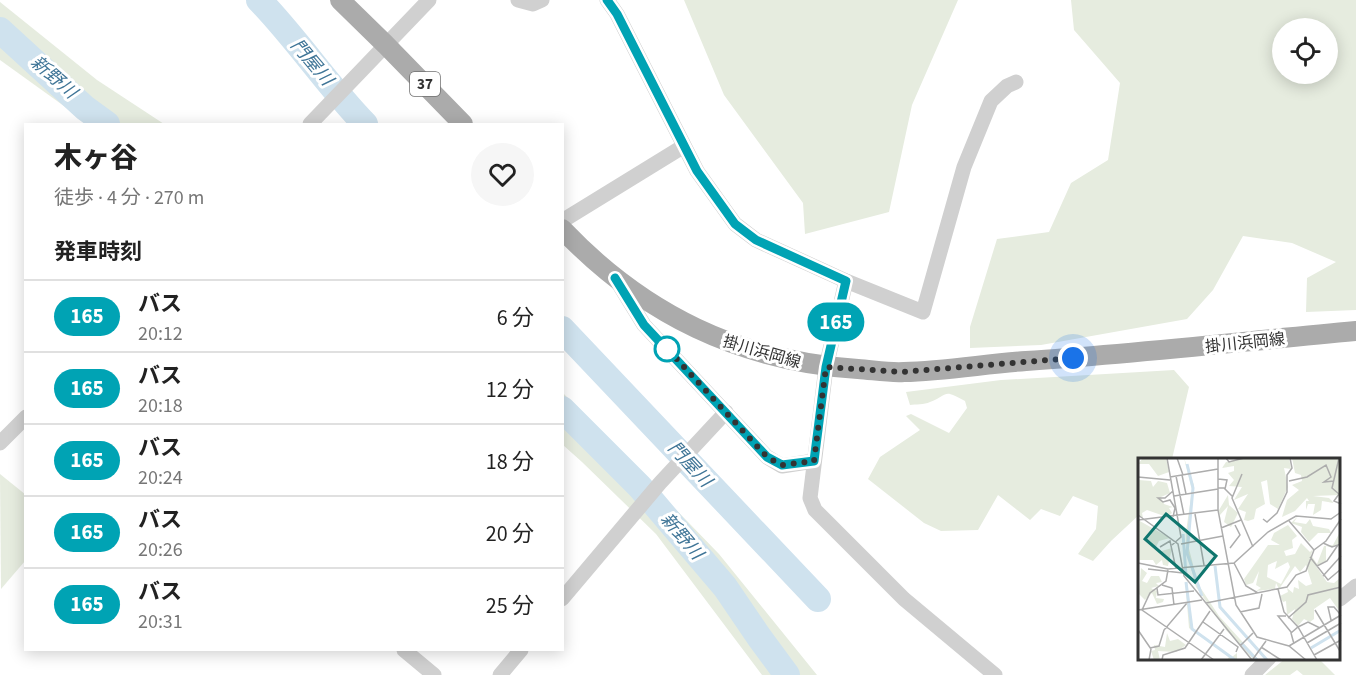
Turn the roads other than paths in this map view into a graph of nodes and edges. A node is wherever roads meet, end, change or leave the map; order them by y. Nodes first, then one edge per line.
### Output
1 (340, 0) edge
2 (429, 0) edge
3 (518, 0) edge
4 (542, 0) edge
5 (607, 0) edge
6 (386, 45) junction
7 (1016, 82) dead end
8 (311, 123) edge
9 (462, 123) edge
10 (684, 146) junction
11 (564, 220) edge
12 (564, 231) edge
13 (615, 278) junction
14 (846, 281) junction
15 (1356, 331) edge
16 (826, 367) junction
17 (726, 412) junction
18 (24, 419) edge
19 (0, 443) edge
20 (814, 461) junction
21 (1356, 586) edge
22 (564, 597) edge
23 (1341, 598) edge
24 (405, 651) edge
25 (520, 651) edge
26 (1267, 660) edge
27 (434, 675) edge
28 (500, 675) edge
29 (995, 675) edge
30 (1252, 675) edge

1 - 6 main road, 37
2 - 6 street
3 - 4 street
5 - 10 street
6 - 8 street
6 - 9 main road, 37
7 - 14 street
10 - 11 street
10 - 14 street
12 - 13 main road, 掛川浜岡線
13 - 16 main road, 掛川浜岡線
13 - 17 street
14 - 16 street
15 - 16 main road, 掛川浜岡線
16 - 20 street
17 - 20 street
17 - 22 street
18 - 19 street
20 - 29 street
21 - 23 street
24 - 27 street
25 - 28 street
26 - 30 street

